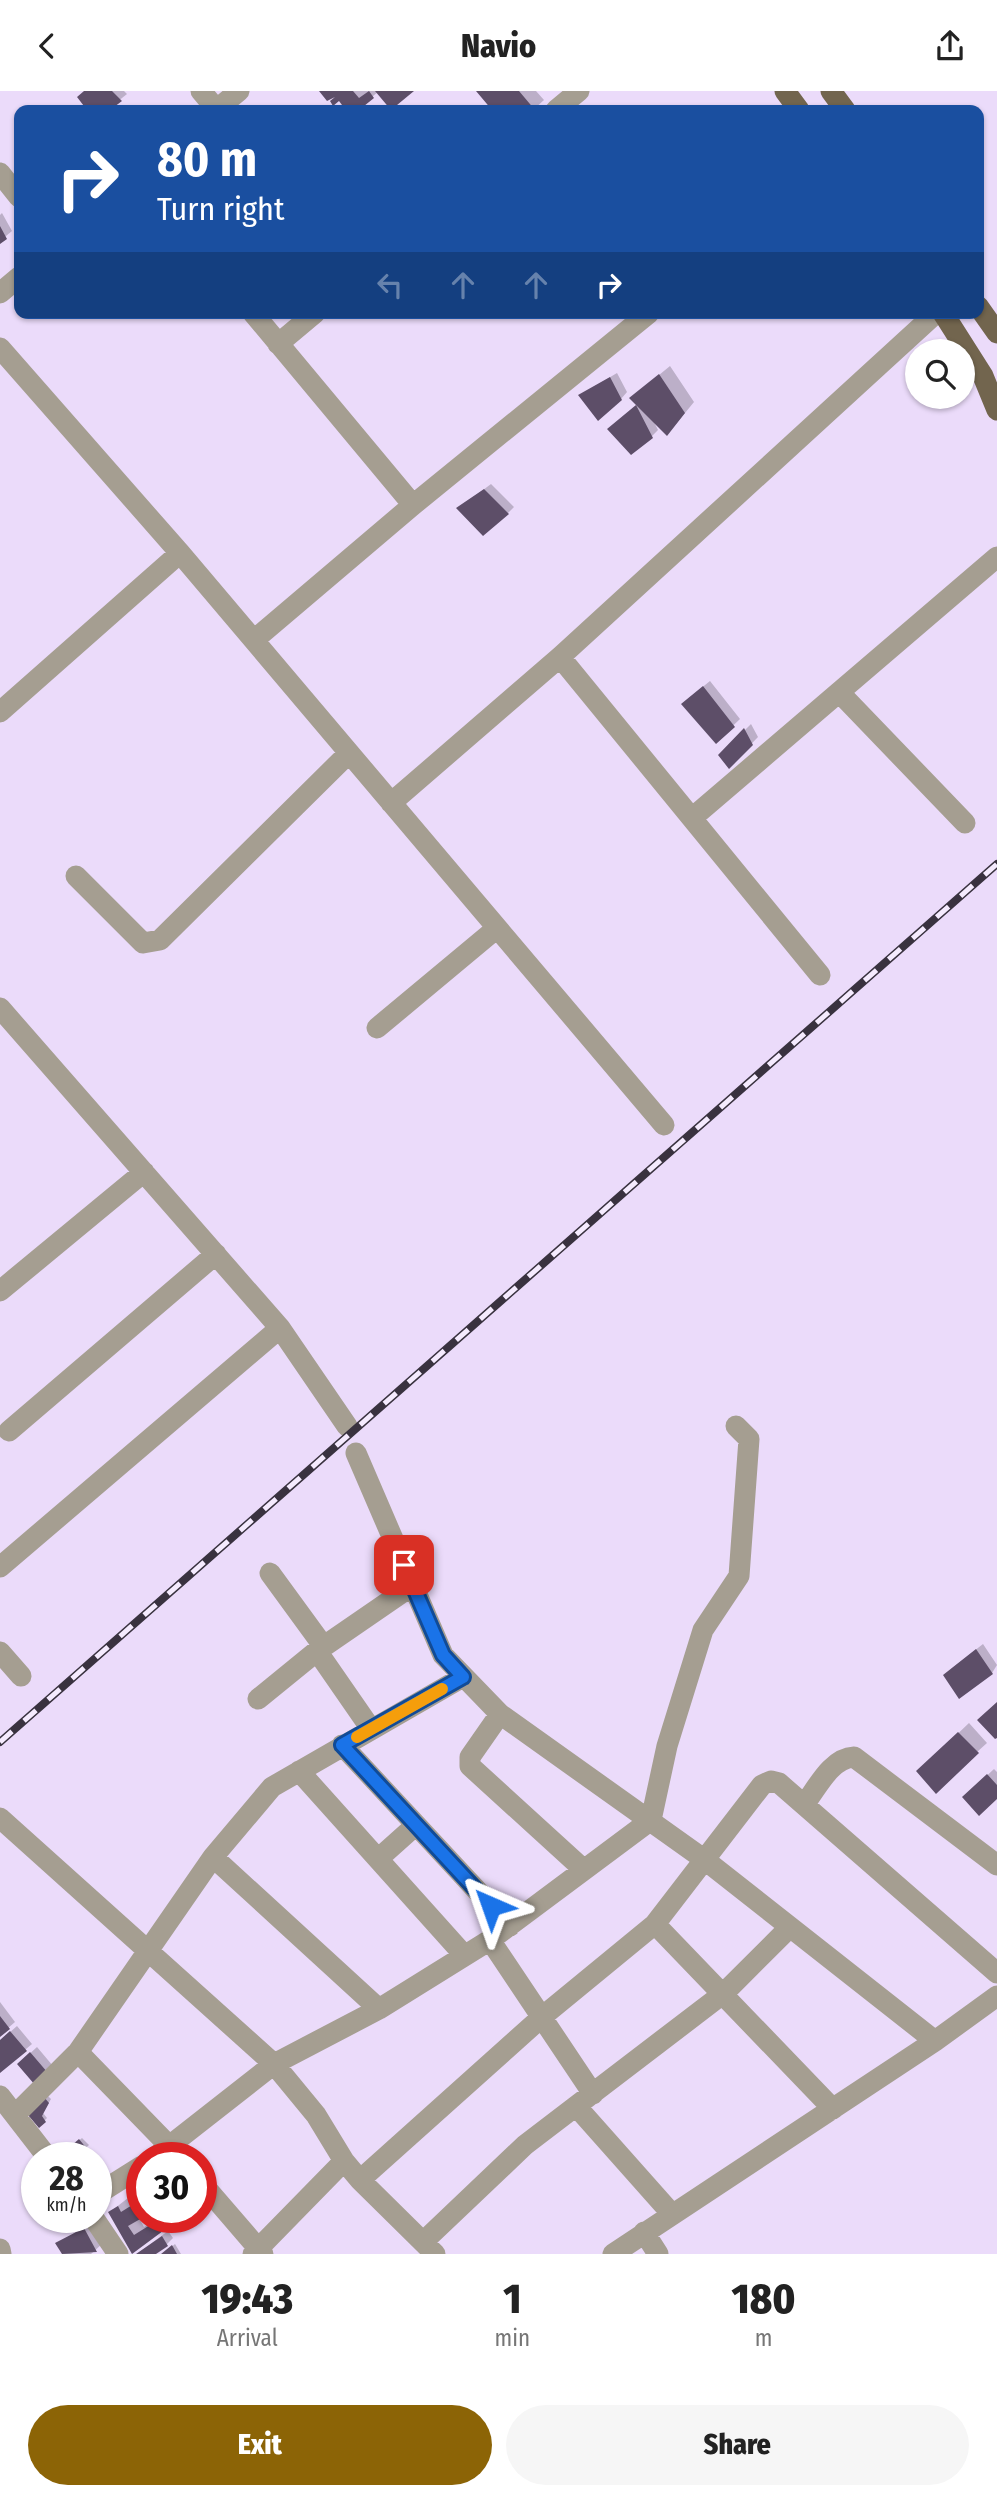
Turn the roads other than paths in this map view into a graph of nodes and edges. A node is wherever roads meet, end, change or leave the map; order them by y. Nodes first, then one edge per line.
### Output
1 (201, 91) edge
2 (239, 91) edge
3 (579, 91) edge
4 (212, 105) edge
5 (222, 105) edge
6 (562, 105) edge
7 (0, 173) edge
8 (14, 191) edge
9 (14, 281) edge
10 (0, 293) edge
11 (984, 315) edge
12 (258, 319) edge
13 (308, 319) edge
14 (642, 319) edge
15 (929, 319) edge
16 (947, 319) edge
17 (997, 333) edge
18 (278, 344) junction
19 (0, 348) edge
20 (997, 409) edge
21 (413, 505) junction
22 (180, 553) junction
23 (997, 557) edge
24 (254, 640) junction
25 (560, 657) junction
26 (839, 692) junction
27 (0, 712) edge
28 (349, 753) junction
29 (391, 803) junction
30 (692, 818) junction
31 (965, 823) dead end
32 (76, 876) dead end
33 (497, 928) junction
34 (820, 975) dead end
35 (0, 1008) edge
36 (377, 1028) dead end
37 (664, 1125) dead end
38 (144, 1172) junction
39 (216, 1254) junction
40 (0, 1291) edge
41 (280, 1328) junction
42 (347, 1426) dead end
43 (736, 1426) dead end
44 (9, 1431) dead end
45 (356, 1453) dead end
46 (0, 1567) edge
47 (270, 1573) dead end
48 (413, 1585) junction
49 (320, 1649) junction
50 (0, 1652) edge
51 (22, 1676) dead end
52 (463, 1677) junction
53 (258, 1699) dead end
54 (500, 1714) junction
55 (371, 1729) junction
56 (342, 1745) junction
57 (299, 1771) junction
58 (804, 1805) junction
59 (0, 1818) edge
60 (651, 1820) junction
61 (416, 1825) junction
62 (213, 1857) junction
63 (378, 1859) junction
64 (705, 1860) junction
65 (997, 1865) edge
66 (583, 1869) junction
67 (655, 1924) junction
68 (510, 1926) junction
69 (789, 1928) junction
70 (490, 1940) junction
71 (147, 1950) junction
72 (464, 1955) junction
73 (997, 1973) edge
74 (724, 1993) junction
75 (997, 1996) edge
76 (379, 2009) junction
77 (543, 2016) junction
78 (935, 2041) junction
79 (78, 2052) junction
80 (274, 2064) junction
81 (0, 2096) edge
82 (584, 2100) junction
83 (833, 2109) junction
84 (15, 2115) junction
85 (36, 2142) edge
86 (157, 2142) edge
87 (182, 2142) edge
88 (344, 2161) junction
89 (360, 2180) junction
90 (217, 2202) edge
91 (671, 2213) junction
92 (644, 2232) junction
93 (104, 2233) edge
94 (429, 2248) edge
95 (258, 2252) edge
96 (118, 2254) edge
97 (612, 2254) edge
98 (658, 2254) edge

1 - 4 street
2 - 5 street
3 - 6 street
7 - 8 street
9 - 10 street
11 - 17 main road
12 - 18 street
13 - 18 street
14 - 21 street
15 - 25 street
16 - 20 main road
18 - 21 street
19 - 22 street
21 - 24 street
22 - 24 street
22 - 27 street
23 - 26 street
24 - 28 street
25 - 29 street
25 - 30 street
26 - 30 street
26 - 31 street
28 - 29 street
28 - 32 street
29 - 33 street
30 - 34 street
33 - 36 street
33 - 37 street
35 - 38 street
38 - 39 street
38 - 40 street
39 - 41 street
39 - 44 street
41 - 42 street
41 - 46 street
43 - 60 street
45 - 48 street
47 - 49 street
48 - 49 street
48 - 52 street
49 - 53 street
49 - 55 street
50 - 51 street
52 - 54 street
52 - 55 street
54 - 60 street
54 - 66 street
55 - 56 street
56 - 57 street
56 - 61 street
57 - 62 street
57 - 63 street
58 - 64 street
58 - 65 street
58 - 73 street
59 - 71 street
60 - 64 street
60 - 66 street
61 - 63 street
61 - 68 street
62 - 71 street
62 - 76 street
63 - 72 street
64 - 67 street
64 - 69 street
66 - 68 street
67 - 74 street
67 - 77 street
68 - 70 street
69 - 74 street
69 - 78 street
70 - 72 street
70 - 77 street
71 - 79 street
71 - 80 street
72 - 76 street
74 - 82 street
74 - 83 street
75 - 78 street
76 - 80 street
77 - 82 street
77 - 89 street
78 - 83 street
79 - 84 street
79 - 86 street
80 - 87 street
80 - 88 street
81 - 84 street
82 - 91 street
82 - 94 street
83 - 91 street
84 - 85 street
88 - 89 street
88 - 95 street
89 - 94 street
90 - 95 street
91 - 92 street
92 - 97 street
92 - 98 street
93 - 96 street

